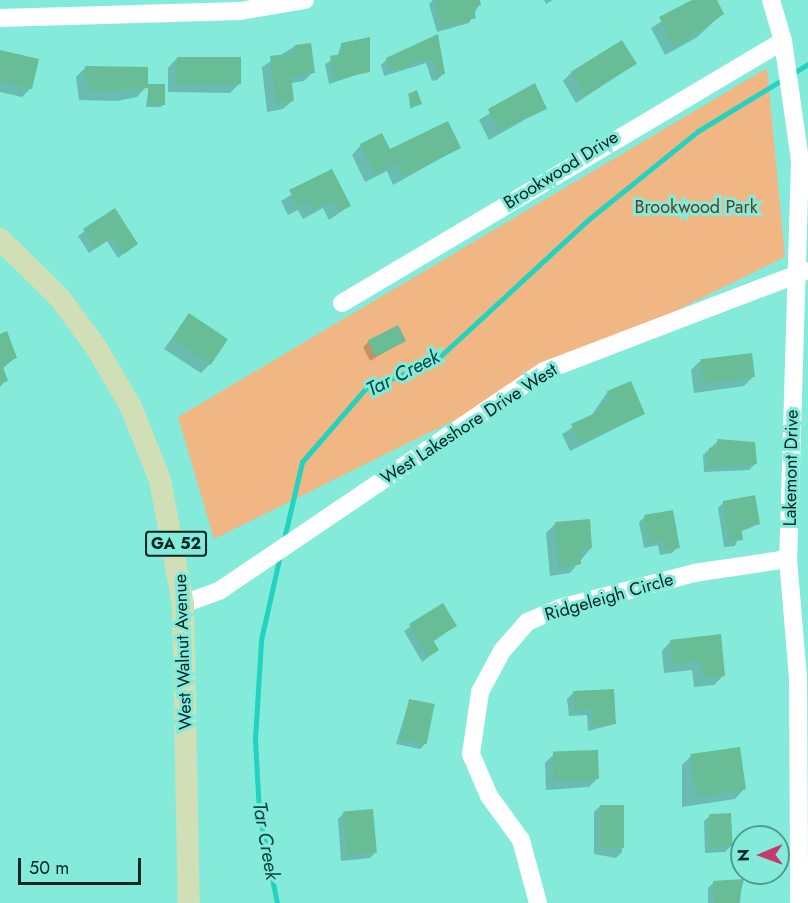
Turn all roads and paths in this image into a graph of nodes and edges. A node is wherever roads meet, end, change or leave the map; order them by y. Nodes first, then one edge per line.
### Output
1 (306, 0) edge
2 (771, 0) edge
3 (0, 18) edge
4 (783, 40) junction
5 (798, 201) junction
6 (808, 220) edge
7 (0, 239) edge
8 (802, 271) edge
9 (342, 303) dead end
10 (788, 560) junction
11 (183, 604) junction
12 (189, 903) edge
13 (538, 903) edge
14 (799, 903) edge

1 - 3 street
2 - 4 street, Lakemont Drive
4 - 5 street, Lakemont Drive
4 - 9 street, Brookwood Drive
5 - 6 street
5 - 8 street, Lakemont Drive
7 - 11 main road, West Walnut Avenue / GA 52
8 - 10 street, Lakemont Drive
8 - 11 street, West Lakeshore Drive West
10 - 13 street, Ridgeleigh Circle
10 - 14 street, Lakemont Drive
11 - 12 main road, West Walnut Avenue / GA 52

